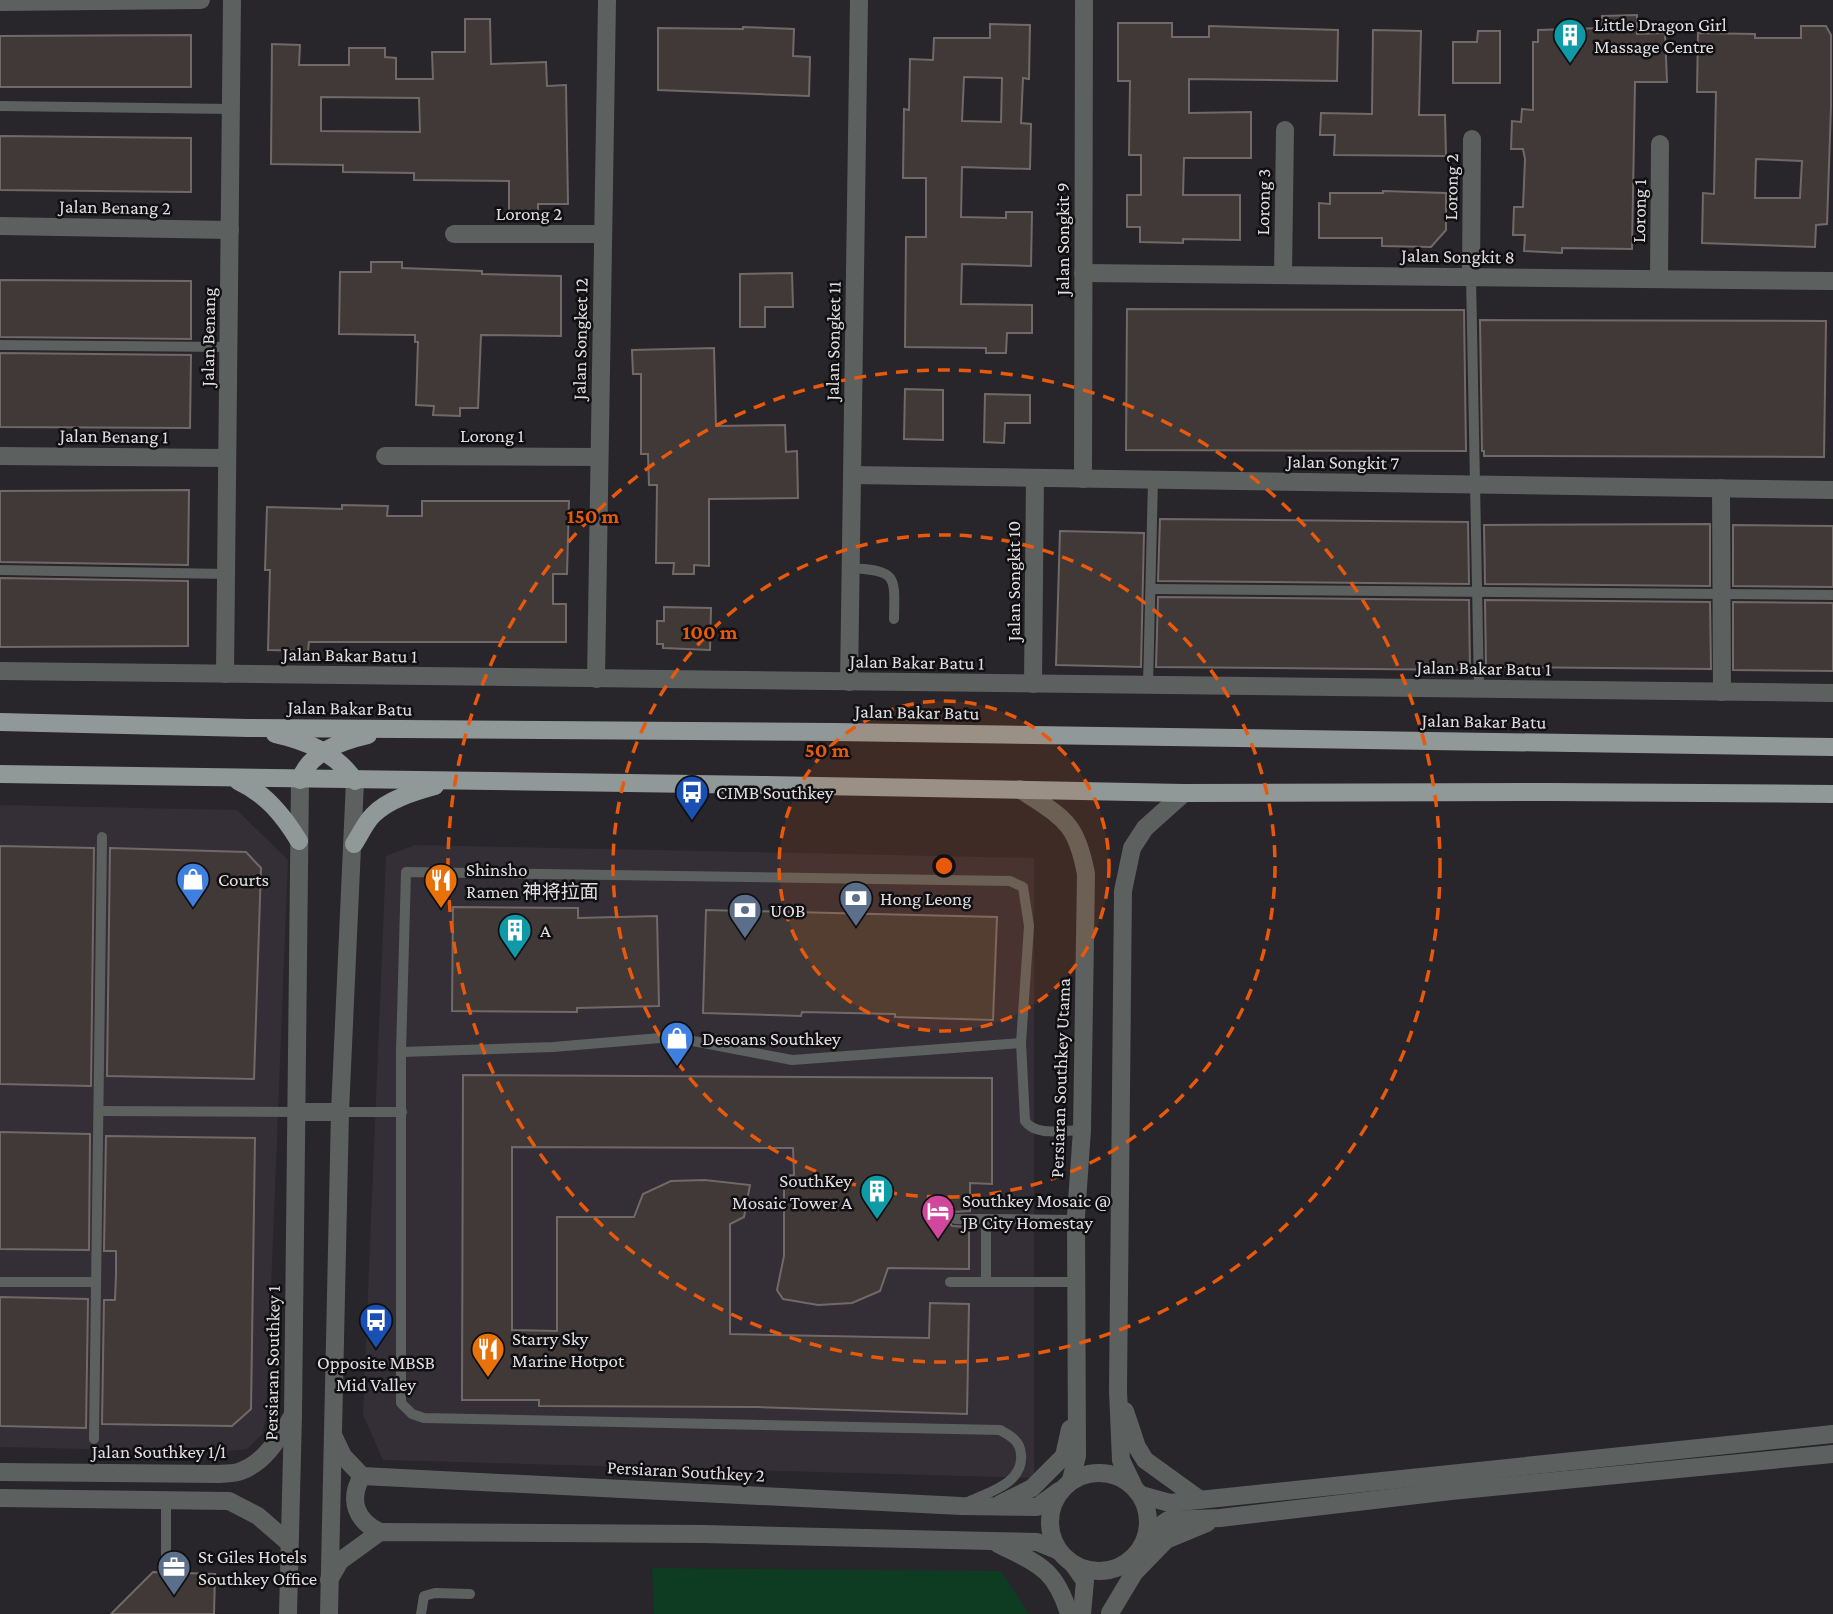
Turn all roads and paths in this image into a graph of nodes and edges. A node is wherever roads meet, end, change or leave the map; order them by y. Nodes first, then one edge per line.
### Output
1 (201, 0) edge
2 (232, 0) edge
3 (607, 0) edge
4 (859, 0) edge
5 (1084, 0) edge
6 (0, 2) edge
7 (0, 106) edge
8 (231, 109) junction
9 (1284, 130) dead end
10 (1472, 139) dead end
11 (1660, 145) dead end
12 (0, 226) edge
13 (230, 230) junction
14 (454, 234) dead end
15 (603, 234) junction
16 (1083, 273) junction
17 (1283, 275) junction
18 (1471, 277) junction
19 (1659, 279) junction
20 (1833, 281) edge
21 (0, 345) edge
22 (229, 347) junction
23 (0, 456) edge
24 (384, 456) dead end
25 (600, 457) junction
26 (227, 458) junction
27 (852, 475) junction
28 (1035, 478) junction
29 (1083, 479) junction
30 (1153, 480) junction
31 (1475, 485) junction
32 (1721, 488) junction
33 (1833, 490) edge
34 (851, 568) junction
35 (0, 570) edge
36 (226, 574) junction
37 (1152, 589) junction
38 (1477, 592) junction
39 (1721, 594) junction
40 (1833, 596) edge
41 (894, 619) dead end
42 (0, 671) edge
43 (225, 674) junction
44 (596, 679) junction
45 (849, 682) junction
46 (1033, 684) junction
47 (1148, 685) junction
48 (1479, 689) junction
49 (1722, 692) junction
50 (1833, 693) edge
51 (0, 722) edge
52 (248, 727) junction
53 (406, 729) junction
54 (1833, 747) edge
55 (324, 752) junction
56 (0, 774) edge
57 (232, 779) junction
58 (300, 780) junction
59 (355, 780) junction
60 (452, 781) junction
61 (1020, 789) junction
62 (1184, 793) junction
63 (1833, 794) edge
64 (102, 837) dead end
65 (299, 841) junction
66 (354, 844) junction
67 (1021, 1043) junction
68 (401, 1052) junction
69 (99, 1111) junction
70 (297, 1112) junction
71 (340, 1112) junction
72 (402, 1112) junction
73 (1082, 1130) junction
74 (955, 1219) dead end
75 (986, 1219) junction
76 (1076, 1220) junction
77 (0, 1282) edge
78 (96, 1282) junction
79 (950, 1282) dead end
80 (986, 1282) junction
81 (1076, 1282) junction
82 (1118, 1391) junction
83 (1076, 1408) junction
84 (293, 1415) junction
85 (333, 1430) junction
86 (1833, 1434) edge
87 (94, 1439) dead end
88 (1833, 1454) edge
89 (0, 1472) edge
90 (362, 1476) junction
91 (1065, 1485) junction
92 (1137, 1490) junction
93 (0, 1498) edge
94 (1199, 1499) junction
95 (166, 1500) junction
96 (961, 1506) junction
97 (997, 1506) junction
98 (1220, 1518) junction
99 (380, 1532) junction
100 (1147, 1535) junction
101 (991, 1541) junction
102 (289, 1543) junction
103 (1059, 1551) junction
104 (166, 1564) dead end
105 (1073, 1564) junction
106 (1123, 1565) junction
107 (328, 1582) junction
108 (470, 1594) dead end
109 (288, 1614) edge
110 (329, 1614) edge
111 (421, 1614) edge
112 (1069, 1614) edge
113 (1082, 1614) edge
114 (1110, 1614) edge

1 - 6 street
2 - 8 street, Jalan Benang
3 - 15 street, Jalan Songket 12
4 - 27 street, Jalan Songket 11
5 - 16 street, Jalan Songkit 9
7 - 8 lane
8 - 13 street, Jalan Benang
9 - 17 street, Lorong 3
10 - 18 street, Lorong 2
11 - 19 street, Lorong 1
12 - 13 street, Jalan Benang 2
13 - 22 street, Jalan Benang
14 - 15 street, Lorong 2
15 - 25 street, Jalan Songket 12
16 - 17 street, Jalan Songkit 8
16 - 29 street, Jalan Songkit 9
17 - 18 street, Jalan Songkit 8
18 - 19 street, Jalan Songkit 8
18 - 31 lane
19 - 20 street, Jalan Songkit 8
21 - 22 lane
22 - 26 street, Jalan Benang
23 - 26 street, Jalan Benang 1
24 - 25 street, Lorong 1
25 - 44 street, Jalan Songket 12
26 - 36 street, Jalan Benang
27 - 28 street, Jalan Songkit 7
27 - 34 street, Jalan Songket 11
28 - 29 street, Jalan Songkit 7
28 - 46 street, Jalan Songkit 10
29 - 30 street, Jalan Songkit 7
30 - 31 street, Jalan Songkit 7
30 - 37 lane
31 - 32 street, Jalan Songkit 7
31 - 38 lane
32 - 33 street, Jalan Songkit 7
32 - 39 street
34 - 41 lane
34 - 45 street, Jalan Songket 11
35 - 36 lane
36 - 43 street, Jalan Benang
37 - 38 lane
37 - 47 lane
38 - 39 lane
38 - 48 lane
39 - 40 lane
39 - 49 street
42 - 43 street, Jalan Bakar Batu 1
43 - 44 street, Jalan Bakar Batu 1
44 - 45 street, Jalan Bakar Batu 1
45 - 46 street, Jalan Bakar Batu 1
46 - 47 street, Jalan Bakar Batu 1
47 - 48 street, Jalan Bakar Batu 1
48 - 49 street, Jalan Bakar Batu 1
49 - 50 street, Jalan Bakar Batu 1
51 - 52 main road, Jalan Bakar Batu
52 - 53 main road, Jalan Bakar Batu
52 - 55 main road
53 - 54 main road, Jalan Bakar Batu
53 - 55 main road
55 - 58 main road
55 - 59 main road
56 - 57 main road
57 - 58 main road
57 - 65 main road
58 - 59 main road
58 - 65 street, Persiaran Southkey 1
59 - 60 main road
59 - 66 street
60 - 61 main road
60 - 66 main road
61 - 62 main road
61 - 73 street, Persiaran Southkey Utama
62 - 63 main road
62 - 82 street
64 - 69 lane
65 - 70 street, Persiaran Southkey 1
66 - 71 street
67 - 68 lane
67 - 68 lane
67 - 73 lane
68 - 72 lane
69 - 70 lane
69 - 78 lane
70 - 71 street
70 - 84 street, Persiaran Southkey 1
71 - 72 lane
71 - 85 street
72 - 96 lane
73 - 76 street, Persiaran Southkey Utama
74 - 75 lane
75 - 76 lane
75 - 80 lane
76 - 81 street, Persiaran Southkey Utama
77 - 78 lane
78 - 87 lane
79 - 80 lane
80 - 81 lane
81 - 83 street, Persiaran Southkey Utama
82 - 92 street
82 - 94 street
83 - 91 street, Persiaran Southkey Utama
83 - 97 street
84 - 89 street, Jalan Southkey 1/1
84 - 102 street, Persiaran Southkey 1
85 - 90 street
85 - 107 street
86 - 94 street
88 - 98 street
90 - 96 street, Persiaran Southkey 2
90 - 99 street
91 - 92 street
91 - 97 street, Persiaran Southkey 2
91 - 103 street
92 - 94 street
92 - 100 street
93 - 95 street
95 - 102 street
95 - 104 lane
96 - 97 street, Persiaran Southkey 2
98 - 100 street
98 - 114 street
99 - 101 street
99 - 107 street
100 - 106 street
101 - 103 street
101 - 112 street
102 - 109 street, Persiaran Southkey 1
103 - 105 street
105 - 106 street
105 - 113 street
106 - 114 street
107 - 110 street
108 - 111 lane

